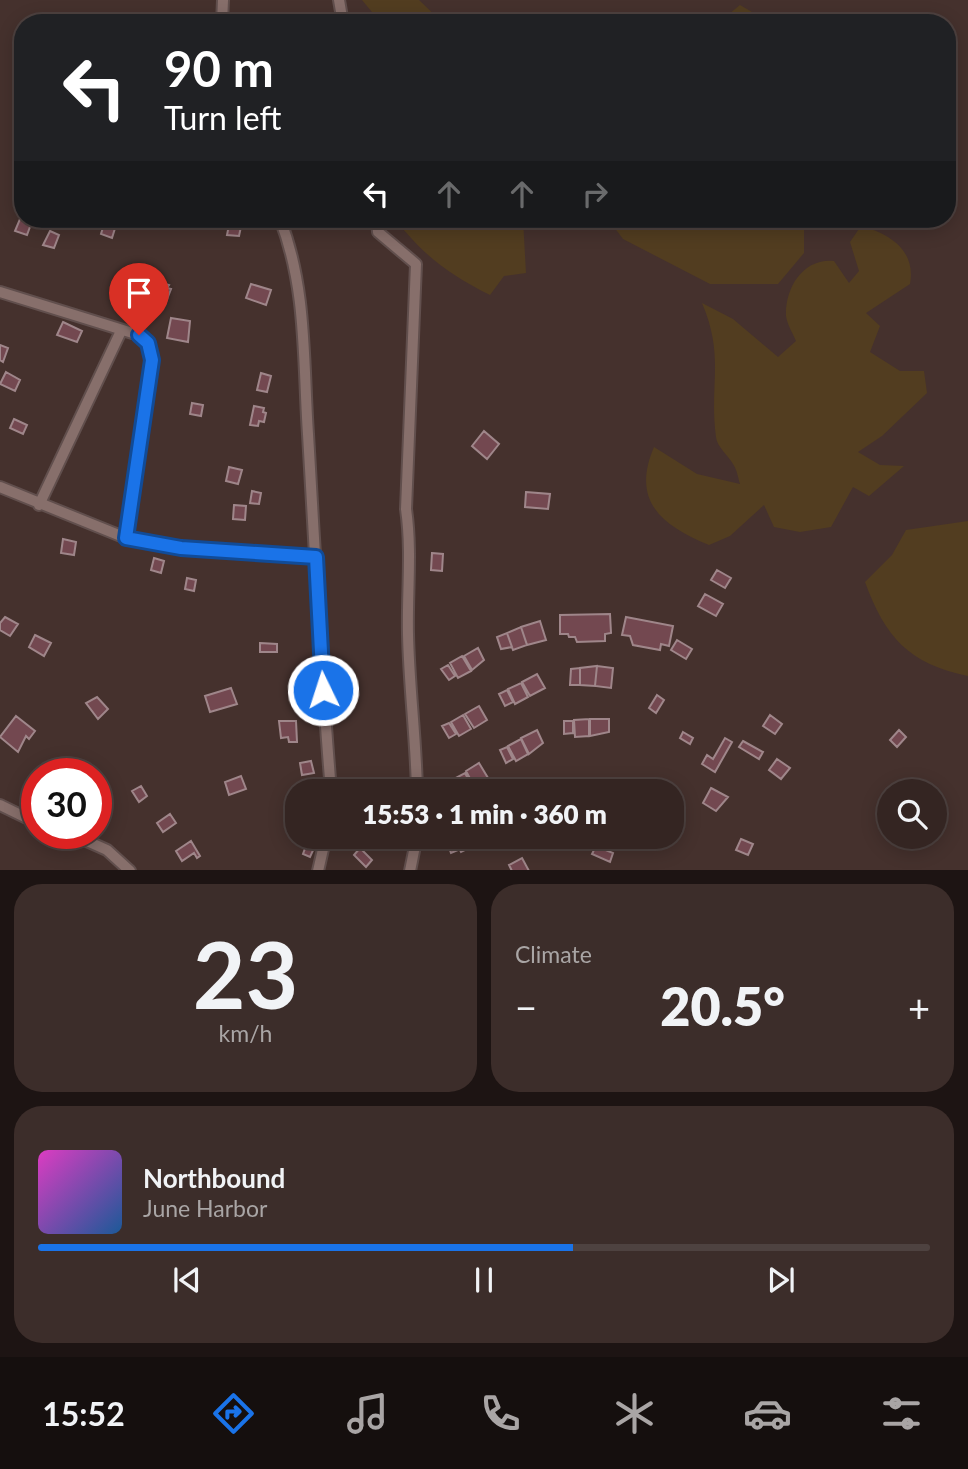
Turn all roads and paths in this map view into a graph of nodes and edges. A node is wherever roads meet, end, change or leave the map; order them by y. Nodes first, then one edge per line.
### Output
1 (284, 228) edge
2 (378, 228) edge
3 (0, 292) edge
4 (121, 331) junction
5 (0, 487) edge
6 (39, 505) junction
7 (126, 538) junction
8 (316, 557) junction
9 (330, 779) edge
10 (417, 779) edge
11 (0, 805) edge
12 (21, 815) edge
13 (105, 849) edge
14 (323, 849) edge
15 (414, 849) edge
16 (130, 870) edge
17 (318, 870) edge
18 (410, 870) edge

1 - 8 street
2 - 10 street
3 - 4 street
4 - 6 street
4 - 7 street
5 - 6 street
6 - 7 street
7 - 8 street
8 - 9 street
11 - 12 street
13 - 16 street
14 - 17 street
15 - 18 street

